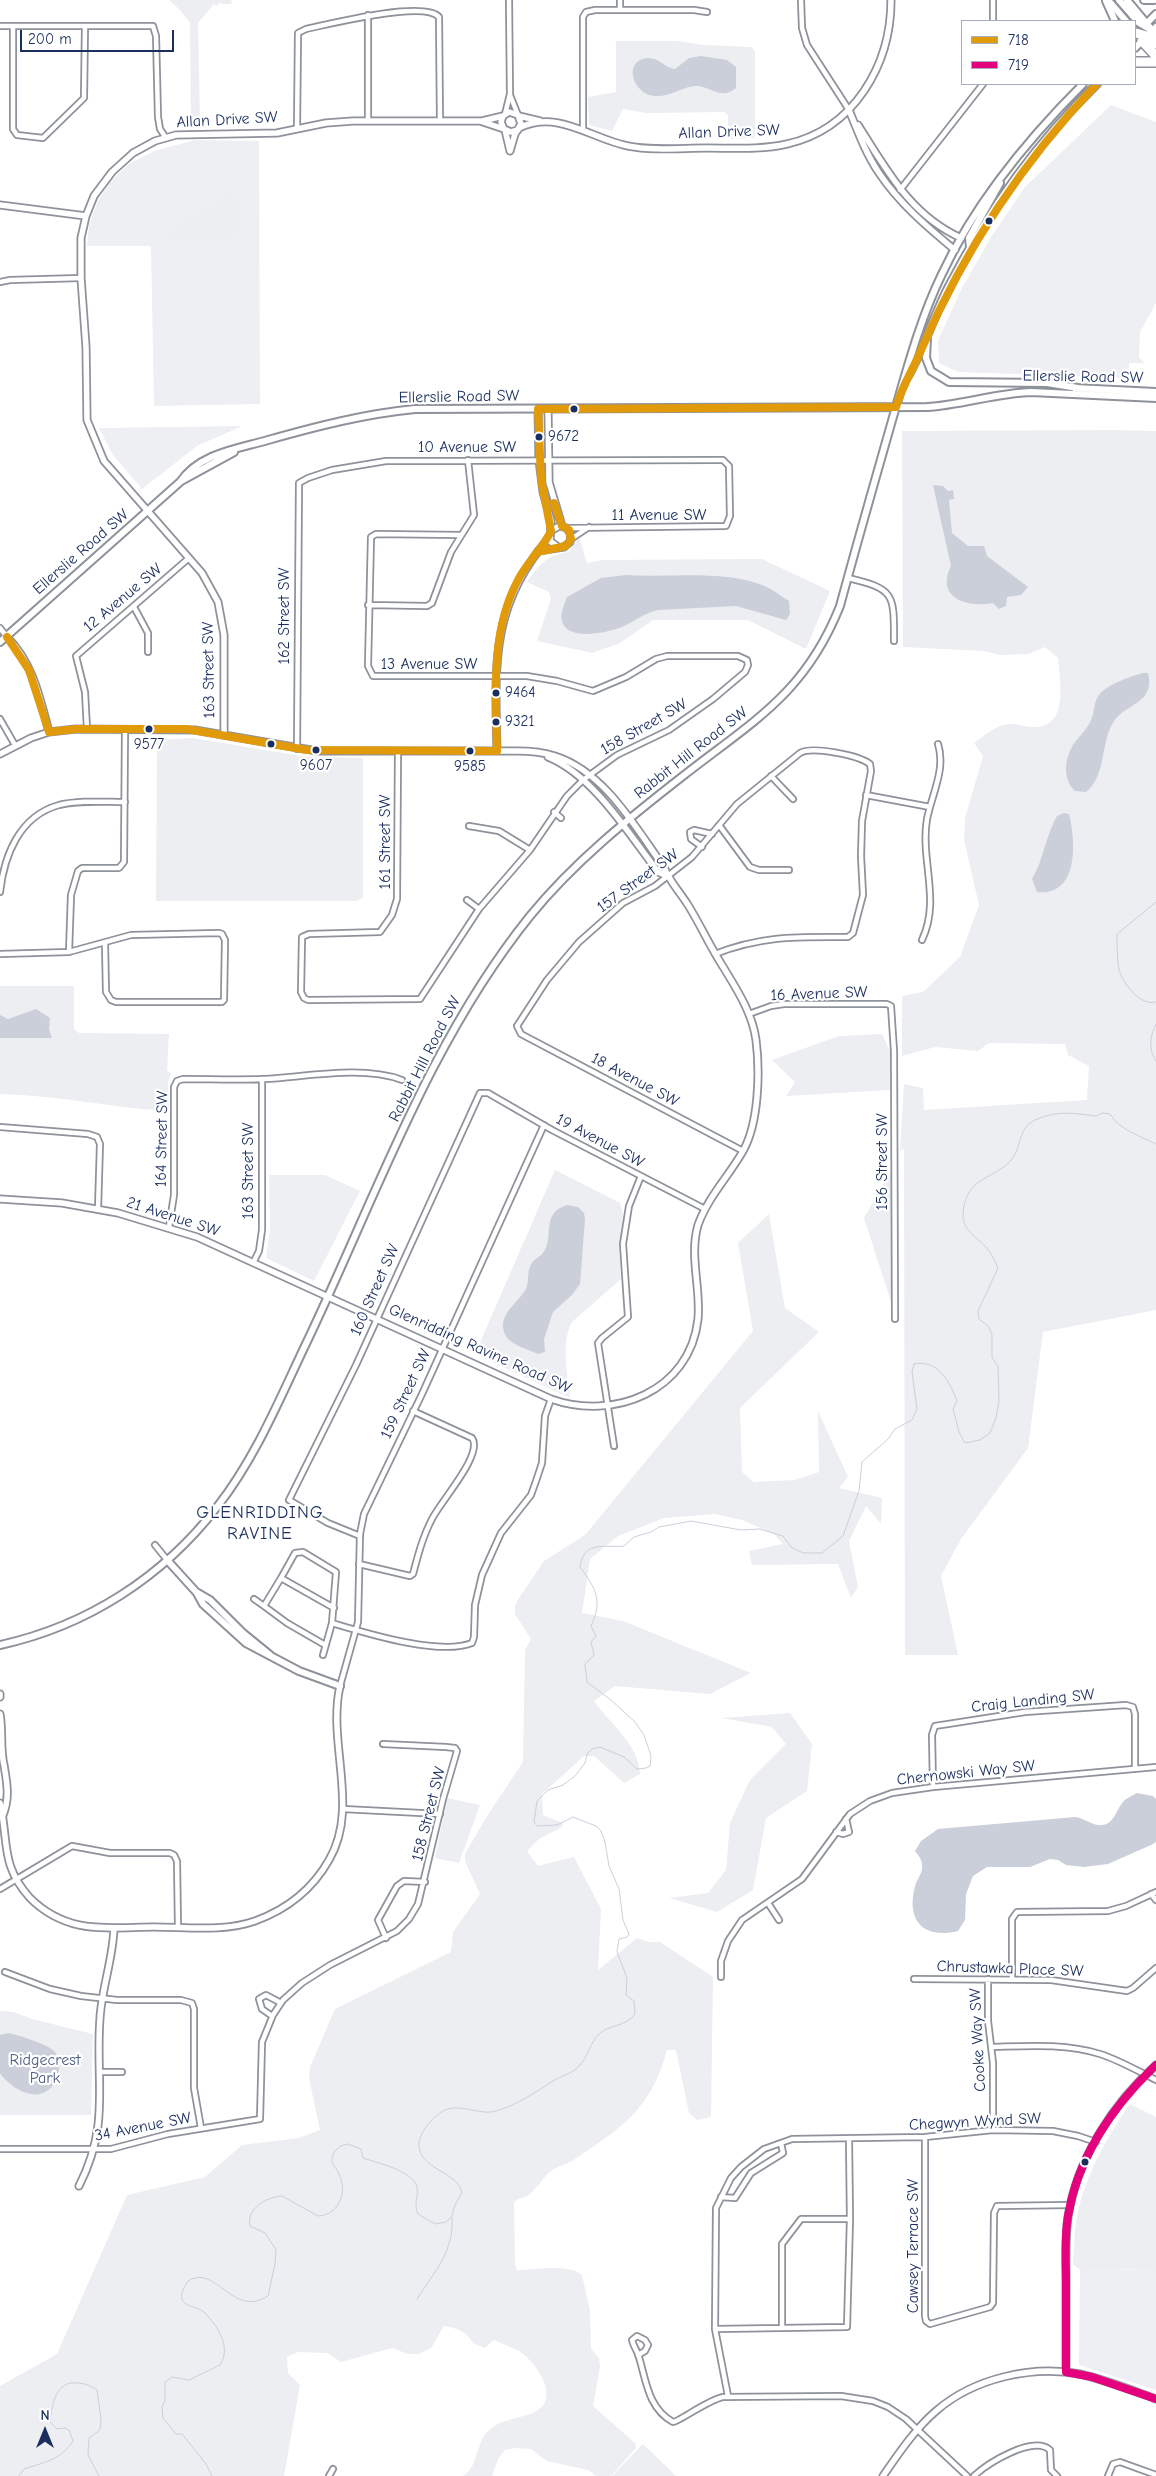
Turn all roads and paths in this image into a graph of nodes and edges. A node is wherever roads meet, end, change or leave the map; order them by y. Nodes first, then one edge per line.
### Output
1 (509, 0) edge
2 (620, 0) edge
3 (801, 0) edge
4 (891, 0) edge
5 (993, 0) edge
6 (1106, 0) edge
7 (1119, 0) edge
8 (1127, 0) edge
9 (1144, 0) edge
10 (1154, 0) edge
11 (620, 10) junction
12 (706, 12) dead end
13 (1156, 14) edge
14 (368, 15) junction
15 (993, 20) edge
16 (1115, 20) edge
17 (1125, 20) edge
18 (1133, 20) edge
19 (1135, 20) edge
20 (0, 26) edge
21 (13, 26) junction
22 (85, 26) junction
23 (1139, 29) edge
24 (1151, 34) edge
25 (1156, 44) edge
26 (1136, 47) edge
27 (1156, 56) edge
28 (1136, 62) edge
29 (1156, 62) edge
30 (982, 85) edge
31 (1082, 85) edge
32 (1096, 85) edge
33 (510, 94) junction
34 (849, 110) junction
35 (504, 115) junction
36 (519, 115) junction
37 (368, 121) junction
38 (440, 122) junction
39 (480, 122) junction
40 (542, 122) junction
41 (297, 129) junction
42 (504, 129) junction
43 (518, 129) junction
44 (583, 129) junction
45 (166, 138) junction
46 (1002, 177) junction
47 (900, 189) junction
48 (896, 195) junction
49 (0, 205) edge
50 (86, 216) junction
51 (961, 238) junction
52 (970, 247) junction
53 (955, 250) junction
54 (81, 278) junction
55 (0, 282) edge
56 (927, 332) junction
57 (901, 388) junction
58 (1078, 388) junction
59 (1011, 392) junction
60 (1156, 392) edge
61 (1156, 398) edge
62 (896, 408) junction
63 (538, 409) junction
64 (548, 409) junction
65 (468, 460) junction
66 (539, 460) junction
67 (547, 460) junction
68 (299, 483) joint
69 (147, 512) junction
70 (728, 524) joint
71 (564, 527) junction
72 (588, 527) junction
73 (551, 534) junction
74 (460, 535) junction
75 (571, 538) junction
76 (558, 547) junction
77 (537, 552) junction
78 (189, 558) junction
79 (848, 578) junction
80 (368, 605) junction
81 (134, 607) junction
82 (0, 628) edge
83 (7, 637) junction
84 (894, 641) dead end
85 (0, 642) edge
86 (148, 652) dead end
87 (748, 665) joint
88 (497, 676) junction
89 (0, 719) edge
90 (87, 729) junction
91 (125, 730) junction
92 (50, 732) junction
93 (224, 734) junction
94 (938, 744) dead end
95 (15, 745) junction
96 (297, 749) junction
97 (498, 750) junction
98 (398, 751) junction
99 (532, 752) junction
100 (0, 754) edge
101 (589, 775) junction
102 (771, 776) junction
103 (583, 780) junction
104 (866, 795) junction
105 (793, 799) dead end
106 (124, 802) junction
107 (930, 806) junction
108 (554, 812) junction
109 (561, 818) dead end
110 (629, 819) junction
111 (622, 825) junction
112 (719, 825) junction
113 (470, 826) dead end
114 (712, 834) junction
115 (702, 847) junction
116 (530, 850) junction
117 (790, 870) dead end
118 (667, 876) junction
119 (0, 892) edge
120 (467, 900) dead end
121 (479, 909) junction
122 (922, 940) dead end
123 (105, 943) junction
124 (69, 952) junction
125 (0, 954) edge
126 (715, 954) junction
127 (304, 998) joint
128 (891, 1006) joint
129 (749, 1014) junction
130 (517, 1029) joint
131 (262, 1079) junction
132 (402, 1080) dead end
133 (484, 1092) joint
134 (544, 1125) junction
135 (0, 1127) edge
136 (743, 1150) junction
137 (640, 1176) junction
138 (0, 1199) edge
139 (98, 1209) junction
140 (705, 1209) junction
141 (169, 1227) junction
142 (254, 1262) junction
143 (328, 1296) junction
144 (377, 1318) junction
145 (896, 1318) dead end
146 (442, 1348) junction
147 (551, 1399) junction
148 (608, 1406) junction
149 (414, 1411) junction
150 (614, 1446) dead end
151 (360, 1536) junction
152 (155, 1545) dead end
153 (168, 1561) junction
154 (359, 1564) junction
155 (281, 1578) junction
156 (254, 1600) dead end
157 (264, 1606) junction
158 (334, 1608) junction
159 (332, 1624) junction
160 (355, 1630) junction
161 (0, 1645) edge
162 (325, 1646) junction
163 (323, 1655) dead end
164 (340, 1686) junction
165 (0, 1714) edge
166 (383, 1744) dead end
167 (4, 1765) junction
168 (1156, 1767) edge
169 (1135, 1769) junction
170 (0, 1773) edge
171 (933, 1787) junction
172 (0, 1803) edge
173 (344, 1809) junction
174 (440, 1814) junction
175 (3, 1815) junction
176 (846, 1819) junction
177 (836, 1832) junction
178 (16, 1879) junction
179 (425, 1882) junction
180 (0, 1889) edge
181 (1154, 1893) edge
182 (1156, 1900) edge
183 (768, 1903) junction
184 (779, 1920) dead end
185 (178, 1927) junction
186 (114, 1928) junction
187 (386, 1938) junction
188 (1156, 1968) edge
189 (5, 1972) dead end
190 (721, 1977) dead end
191 (988, 1978) junction
192 (1012, 1978) junction
193 (914, 1979) dead end
194 (103, 2000) junction
195 (281, 2003) junction
196 (272, 2016) junction
197 (991, 2047) junction
198 (1156, 2065) edge
199 (101, 2072) junction
200 (122, 2072) dead end
201 (1146, 2075) junction
202 (1156, 2080) edge
203 (260, 2119) joint
204 (201, 2128) junction
205 (993, 2130) junction
206 (925, 2137) junction
207 (849, 2139) junction
208 (1096, 2142) junction
209 (781, 2143) junction
210 (0, 2149) edge
211 (95, 2149) junction
212 (80, 2186) dead end
213 (721, 2197) junction
214 (1070, 2206) junction
215 (850, 2219) junction
216 (715, 2328) junction
217 (782, 2328) junction
218 (638, 2355) dead end
219 (1066, 2372) junction
220 (728, 2396) junction
221 (1156, 2399) edge
222 (917, 2429) junction
223 (333, 2469) dead end
224 (1156, 2475) edge
225 (329, 2476) edge
226 (884, 2476) edge
227 (967, 2476) edge
228 (974, 2476) edge
229 (1056, 2476) edge
230 (1108, 2476) edge

1 - 33 street
2 - 11 street
3 - 34 street
4 - 34 street, Allan Drive SW
5 - 15 street
6 - 16 main road
6 - 17 main road
7 - 18 main road
8 - 19 main road
9 - 10 main road
11 - 12 street
11 - 44 street
13 - 23 main road
14 - 37 street
14 - 38 street
14 - 41 street
20 - 21 street
21 - 22 street
21 - 22 street
22 - 45 street
23 - 24 highway
23 - 24 main road
24 - 25 highway
24 - 26 main road
24 - 27 highway
28 - 29 highway
30 - 47 street
31 - 46 main road, Rabbit Hill Road SW
32 - 52 main road, Rabbit Hill Road SW
33 - 35 street
33 - 36 street
34 - 44 street, Allan Drive SW
34 - 47 street
34 - 48 street
35 - 36 street
35 - 39 street, Allan Drive SW
35 - 42 street
36 - 40 street, Allan Drive SW
36 - 43 street
37 - 38 street, Allan Drive SW
37 - 41 street, Allan Drive SW
38 - 39 street, Allan Drive SW
39 - 42 street, Allan Drive SW
40 - 43 street, Allan Drive SW
40 - 44 street, Allan Drive SW
41 - 45 street, Allan Drive SW
42 - 43 street
42 - 43 street
45 - 50 street, Allan Drive SW
46 - 51 main road, Rabbit Hill Road SW
46 - 52 main road
47 - 48 street
47 - 51 street
48 - 53 street
49 - 50 street
50 - 54 street, Allan Drive SW
51 - 53 main road, Rabbit Hill Road SW
52 - 56 main road, Rabbit Hill Road SW
53 - 57 main road, Rabbit Hill Road SW
54 - 55 street
54 - 69 street, Allan Drive SW
56 - 57 main road, Rabbit Hill Road SW
56 - 58 main road
57 - 62 main road, Rabbit Hill Road SW
58 - 59 main road, Ellerslie Road SW
58 - 60 main road, Ellerslie Road SW
59 - 61 main road, Ellerslie Road SW
59 - 62 main road, Ellerslie Road SW
62 - 64 main road, Ellerslie Road SW
62 - 79 main road, Rabbit Hill Road SW
63 - 64 main road, Ellerslie Road SW
63 - 66 street
63 - 69 main road, Ellerslie Road SW
64 - 67 street
65 - 66 street, 10 Avenue SW
65 - 68 street, 10 Avenue SW
65 - 74 street
66 - 67 street, 10 Avenue SW
66 - 73 street
67 - 70 street, 10 Avenue SW
67 - 71 street
68 - 96 street, 162 Street SW
69 - 78 street, 163 Street SW
69 - 83 main road, Ellerslie Road SW
70 - 72 street, 11 Avenue SW
71 - 72 street, 11 Avenue SW
71 - 73 street
71 - 75 street
72 - 75 street, 11 Avenue SW
73 - 76 street
73 - 77 street
74 - 80 street
74 - 80 street
75 - 76 street
76 - 77 street
77 - 88 street
78 - 81 street, 12 Avenue SW
78 - 93 street, 163 Street SW
79 - 84 street
79 - 110 main road, Rabbit Hill Road SW
80 - 88 street, 13 Avenue SW
81 - 86 street
81 - 90 street, 12 Avenue SW
82 - 83 street
83 - 85 main road, Ellerslie Road SW
83 - 92 street
87 - 88 street, 13 Avenue SW
87 - 101 street, 158 Street SW
88 - 97 street
89 - 95 street
90 - 91 street
90 - 92 street
91 - 93 street
91 - 106 street
92 - 95 street
93 - 96 street
94 - 107 street
95 - 100 street
96 - 98 street
97 - 98 street
97 - 99 street
98 - 127 street, 161 Street SW
99 - 101 street
99 - 103 street
101 - 103 street, 158 Street SW
101 - 110 street
102 - 104 street, 157 Street SW
102 - 105 street
102 - 112 street, 157 Street SW
103 - 108 street, 158 Street SW
103 - 111 street
104 - 107 street
104 - 126 street
106 - 119 street
106 - 124 street
107 - 122 street
108 - 109 street
108 - 116 street, 158 Street SW
110 - 111 main road, Rabbit Hill Road SW
110 - 118 street
111 - 118 street
111 - 143 main road, Rabbit Hill Road SW
112 - 114 street, 157 Street SW
112 - 117 street
113 - 116 street
114 - 115 street, 157 Street SW
114 - 115 street, 157 Street SW
115 - 118 street, 157 Street SW
116 - 121 street, 158 Street SW
118 - 126 street, Glenridding Ravine Road SW
118 - 130 street, 157 Street SW
120 - 121 street
121 - 127 street, 158 Street SW
123 - 123 street
123 - 124 street
124 - 125 street
126 - 129 street, Glenridding Ravine Road SW
128 - 129 street, 16 Avenue SW
128 - 145 street, 156 Street SW
129 - 136 street, Glenridding Ravine Road SW
130 - 136 street, 18 Avenue SW
131 - 132 street
131 - 141 street, 164 Street SW
131 - 142 street, 163 Street SW
133 - 134 street, 19 Avenue SW
133 - 144 street, 160 Street SW
134 - 137 street, 19 Avenue SW
134 - 146 street, 159 Street SW
135 - 139 street
136 - 140 street, Glenridding Ravine Road SW
137 - 140 street, 19 Avenue SW
137 - 148 street
138 - 139 street, 21 Avenue SW
139 - 141 street, 21 Avenue SW
140 - 148 street, Glenridding Ravine Road SW
141 - 142 street, 21 Avenue SW
142 - 143 street, 21 Avenue SW
143 - 144 street, Glenridding Ravine Road SW
143 - 153 main road, Rabbit Hill Road SW
144 - 146 street, Glenridding Ravine Road SW
144 - 151 street, 160 Street SW
146 - 147 street, Glenridding Ravine Road SW
146 - 149 street, 159 Street SW
147 - 148 street, Glenridding Ravine Road SW
147 - 160 street
148 - 150 street
149 - 151 street, 159 Street SW
149 - 154 street
151 - 154 street, 159 Street SW
152 - 153 street
153 - 161 main road, Rabbit Hill Road SW
153 - 164 main road
154 - 160 street, 159 Street SW
155 - 157 street
155 - 158 street
155 - 158 street
156 - 157 street
157 - 162 street
158 - 159 street
159 - 160 street
159 - 162 street
160 - 164 street, 159 Street SW
162 - 163 street
164 - 173 street
165 - 167 street
166 - 174 street, 158 Street SW
167 - 170 street
167 - 175 street
168 - 169 street, Chernowski Way SW
169 - 171 street, Chernowski Way SW
169 - 171 street, Craig Landing SW
171 - 176 street, Chernowski Way SW
172 - 175 street
173 - 174 street
173 - 185 street
174 - 179 street, 158 Street SW
175 - 178 street
176 - 177 street, Chernowski Way SW
176 - 177 street
177 - 183 street, Chernowski Way SW
178 - 180 street
178 - 185 street
178 - 186 street
179 - 187 street, 158 Street SW
179 - 187 street, 158 Street SW
181 - 182 street
181 - 192 street
183 - 184 street
183 - 190 street, Chernowski Way SW
185 - 186 street
186 - 194 street
187 - 195 street, 158 Street SW
188 - 192 street, Chrustawka Place SW
189 - 194 street
191 - 192 street, Chrustawka Place SW
191 - 193 street, Chrustawka Place SW
191 - 197 street, Cooke Way SW
194 - 199 street
194 - 204 street
195 - 196 street, 158 Street SW
195 - 196 street
196 - 203 street, 158 Street SW
197 - 201 street
197 - 205 street, Cooke Way SW
198 - 201 street
199 - 200 street
199 - 211 street
201 - 202 street
201 - 208 street
203 - 204 street, 34 Avenue SW
204 - 211 street, 34 Avenue SW
205 - 206 street, Chegwyn Wynd SW
205 - 208 street, Chegwyn Wynd SW
206 - 207 street, Chegwyn Wynd SW
206 - 214 street, Cawsey Terrace SW
207 - 209 street, Chegwyn Wynd SW
207 - 215 street
208 - 214 street
209 - 213 street, Chegwyn Wynd SW
209 - 213 street
210 - 211 street, 34 Avenue SW
211 - 212 street
213 - 216 street, Chegwyn Wynd SW
214 - 219 street
215 - 217 street
215 - 217 street
216 - 217 street
216 - 220 street, Chegwyn Wynd SW
218 - 220 street
219 - 221 street
219 - 222 street
220 - 222 street
222 - 226 street
222 - 227 street
223 - 225 street
224 - 230 street
228 - 229 street

